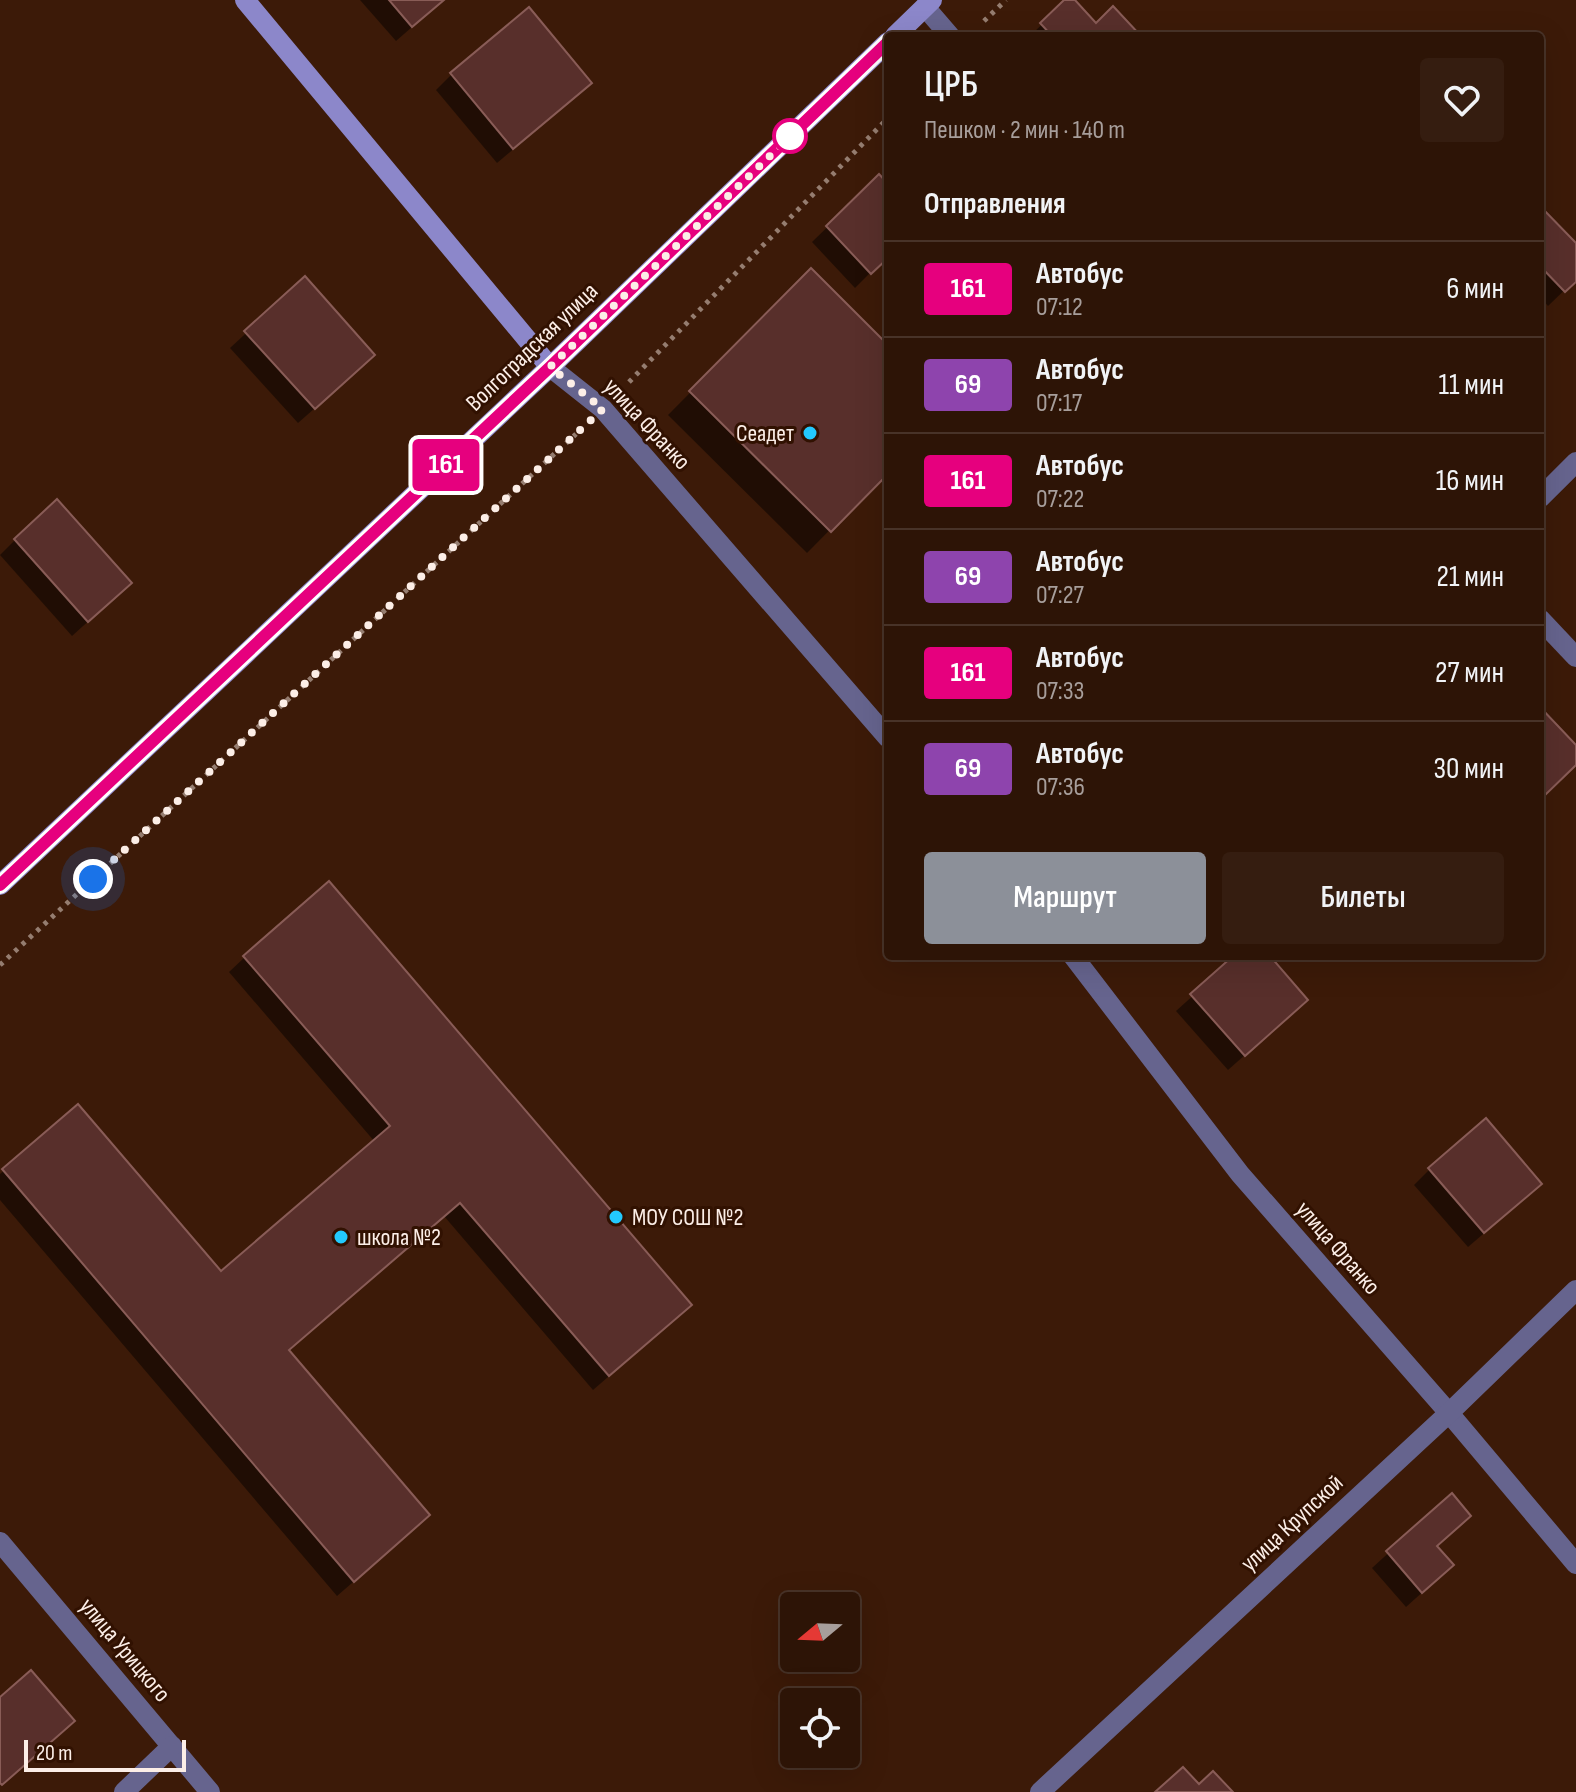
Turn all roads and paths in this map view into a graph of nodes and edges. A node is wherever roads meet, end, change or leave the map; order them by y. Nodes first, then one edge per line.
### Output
1 (245, 0) edge
2 (928, 4) edge
3 (899, 32) edge
4 (947, 32) edge
5 (884, 46) edge
6 (884, 122) edge
7 (550, 367) junction
8 (603, 409) junction
9 (1576, 462) edge
10 (1544, 494) edge
11 (1544, 623) edge
12 (1576, 657) edge
13 (884, 733) edge
14 (0, 885) edge
15 (1076, 960) edge
16 (0, 965) edge
17 (1576, 1290) edge
18 (1449, 1413) junction
19 (0, 1542) edge
20 (1576, 1564) edge
21 (172, 1746) junction
22 (124, 1792) edge
23 (210, 1792) edge
24 (1040, 1792) edge

1 - 7 street, улица Франко
2 - 3 street
2 - 4 street
5 - 7 street, Волгоградская улица
6 - 8 path
7 - 8 street, улица Франко
7 - 14 street, Волгоградская улица
8 - 13 street, улица Франко
8 - 16 path
9 - 10 street
11 - 12 street
15 - 18 street, улица Франко
17 - 18 street, улица Крупской
18 - 20 street, улица Франко
18 - 24 street, улица Крупской
19 - 21 street, улица Урицкого
21 - 22 street
21 - 23 street, улица Урицкого

